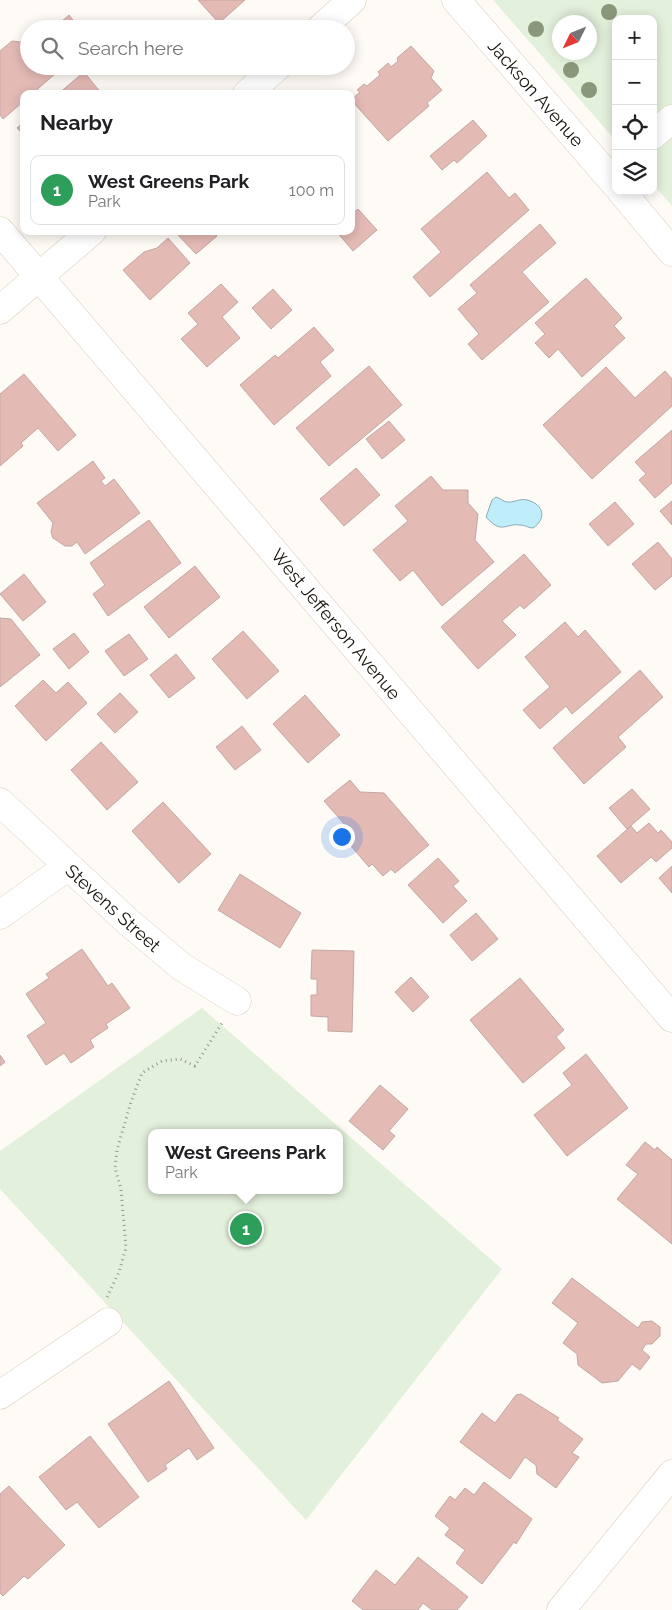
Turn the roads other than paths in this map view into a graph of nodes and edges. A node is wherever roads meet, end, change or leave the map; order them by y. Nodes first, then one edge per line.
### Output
1 (352, 0) edge
2 (456, 0) edge
3 (330, 20) edge
4 (268, 75) edge
5 (251, 90) edge
6 (672, 119) edge
7 (657, 132) edge
8 (612, 178) edge
9 (626, 195) edge
10 (0, 232) edge
11 (87, 235) edge
12 (672, 252) edge
13 (39, 277) junction
14 (0, 310) edge
15 (0, 802) edge
16 (67, 867) junction
17 (0, 915) edge
18 (237, 1000) dead end
19 (672, 1018) edge
20 (108, 1322) road end
21 (0, 1395) edge
22 (672, 1474) edge
23 (561, 1610) edge

1 - 3 street
2 - 8 street, Jackson Avenue
4 - 5 street
6 - 7 street
9 - 12 street, Jackson Avenue
10 - 13 street, West Jefferson Avenue
11 - 13 street
13 - 14 street
13 - 19 street, West Jefferson Avenue
15 - 16 street, Stevens Street
16 - 17 street
16 - 18 street, Stevens Street
20 - 21 street
22 - 23 street

